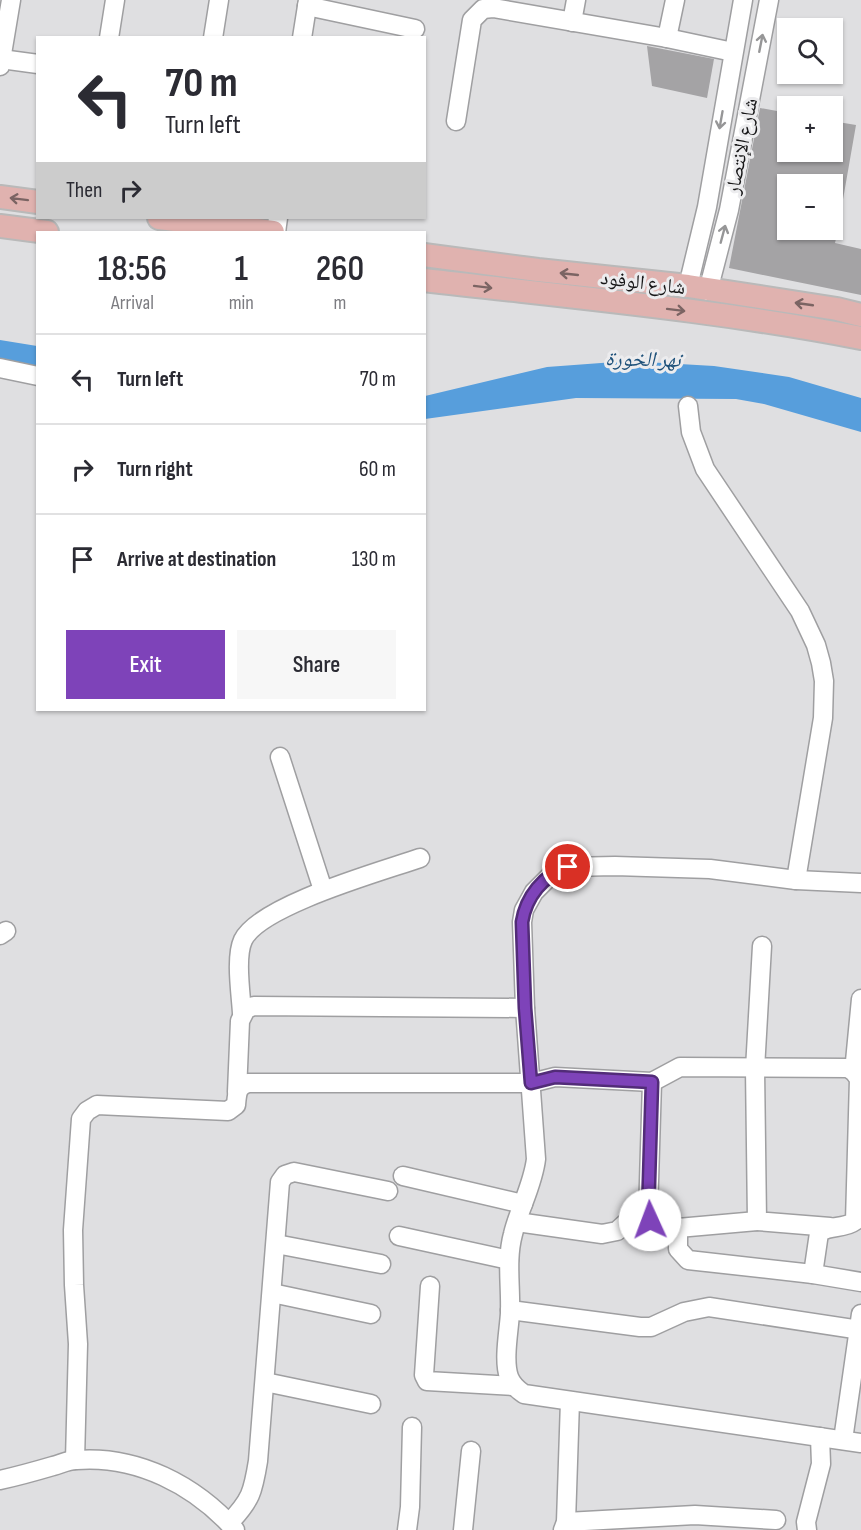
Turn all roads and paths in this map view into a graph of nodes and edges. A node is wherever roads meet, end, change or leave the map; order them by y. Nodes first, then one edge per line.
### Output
1 (11, 0) edge
2 (114, 0) edge
3 (219, 0) edge
4 (576, 0) edge
5 (675, 0) edge
6 (743, 0) edge
7 (769, 0) edge
8 (307, 3) edge
9 (572, 22) junction
10 (415, 29) dead end
11 (109, 36) edge
12 (213, 36) edge
13 (302, 36) edge
14 (667, 38) junction
15 (733, 52) junction
16 (1, 62) edge
17 (36, 64) edge
18 (456, 121) dead end
19 (0, 197) edge
20 (36, 202) edge
21 (707, 207) junction
22 (729, 210) junction
23 (167, 219) edge
24 (0, 226) edge
25 (39, 231) edge
26 (267, 231) edge
27 (426, 255) edge
28 (426, 280) edge
29 (698, 289) junction
30 (861, 315) edge
31 (861, 338) edge
32 (0, 368) edge
33 (36, 376) edge
34 (688, 406) dead end
35 (280, 757) dead end
36 (420, 858) dead end
37 (796, 880) junction
38 (861, 883) edge
39 (323, 890) junction
40 (762, 946) dead end
41 (861, 999) edge
42 (525, 1008) junction
43 (242, 1013) junction
44 (755, 1069) junction
45 (854, 1072) junction
46 (652, 1082) junction
47 (531, 1083) junction
48 (237, 1092) junction
49 (859, 1171) edge
50 (403, 1176) dead end
51 (388, 1191) dead end
52 (523, 1204) junction
53 (648, 1214) junction
54 (757, 1221) junction
55 (517, 1222) junction
56 (678, 1227) junction
57 (830, 1227) junction
58 (399, 1236) dead end
59 (276, 1244) junction
60 (509, 1260) junction
61 (381, 1264) dead end
62 (813, 1274) junction
63 (861, 1282) edge
64 (430, 1286) dead end
65 (272, 1293) junction
66 (510, 1310) junction
67 (371, 1314) dead end
68 (860, 1324) edge
69 (265, 1382) junction
70 (514, 1386) junction
71 (570, 1401) junction
72 (371, 1404) dead end
73 (412, 1427) dead end
74 (820, 1437) junction
75 (852, 1442) edge
76 (471, 1451) dead end
77 (75, 1460) junction
78 (0, 1480) edge
79 (776, 1520) dead end
80 (565, 1526) edge
81 (232, 1527) edge
82 (407, 1530) edge
83 (463, 1530) edge
84 (807, 1530) edge

1 - 16 street
2 - 11 street
3 - 12 street
4 - 9 street
5 - 14 street
6 - 15 street, شارع الإنتصار
22 -> 7 street, شارع الإنتصار
8 - 10 street
8 - 13 street
9 - 14 street
9 - 18 street
14 - 15 street
15 -> 21 street, شارع الإنتصار
16 - 17 street
20 -> 19 main road
21 - 22 street
21 - 29 street, شارع الإنتصار
29 -> 22 street, شارع الإنتصار
23 - 26 main road
24 - 25 main road
29 -> 27 main road, شارع الوفود
28 -> 31 main road, شارع الوفود
30 -> 29 main road, شارع الوفود
32 - 33 street
34 - 37 street
35 - 39 street
36 - 39 street
37 - 38 street
37 - 42 street
39 - 43 street
40 - 44 street
41 - 45 street
42 - 43 street
42 - 47 street
43 - 48 street
44 - 45 street
44 - 46 street
44 - 54 street
45 - 49 street
46 - 47 street
46 - 53 street
47 - 48 street
47 - 52 street
48 - 77 street
49 - 57 street
50 - 52 street
51 - 59 street
52 - 55 street
53 - 55 street
53 - 56 street
54 - 56 street
54 - 57 street
55 - 60 street
56 - 62 street
57 - 62 street
58 - 60 street
59 - 61 street
59 - 65 street
60 - 66 street
62 - 63 street
64 - 70 street
65 - 67 street
65 - 69 street
66 - 68 street
66 - 70 street
68 - 75 street
69 - 72 street
69 - 81 street
70 - 71 street
71 - 74 street
71 - 80 street
73 - 82 street
74 - 75 street
74 - 84 street
76 - 83 street
77 - 78 street
77 - 81 street
79 - 80 street

